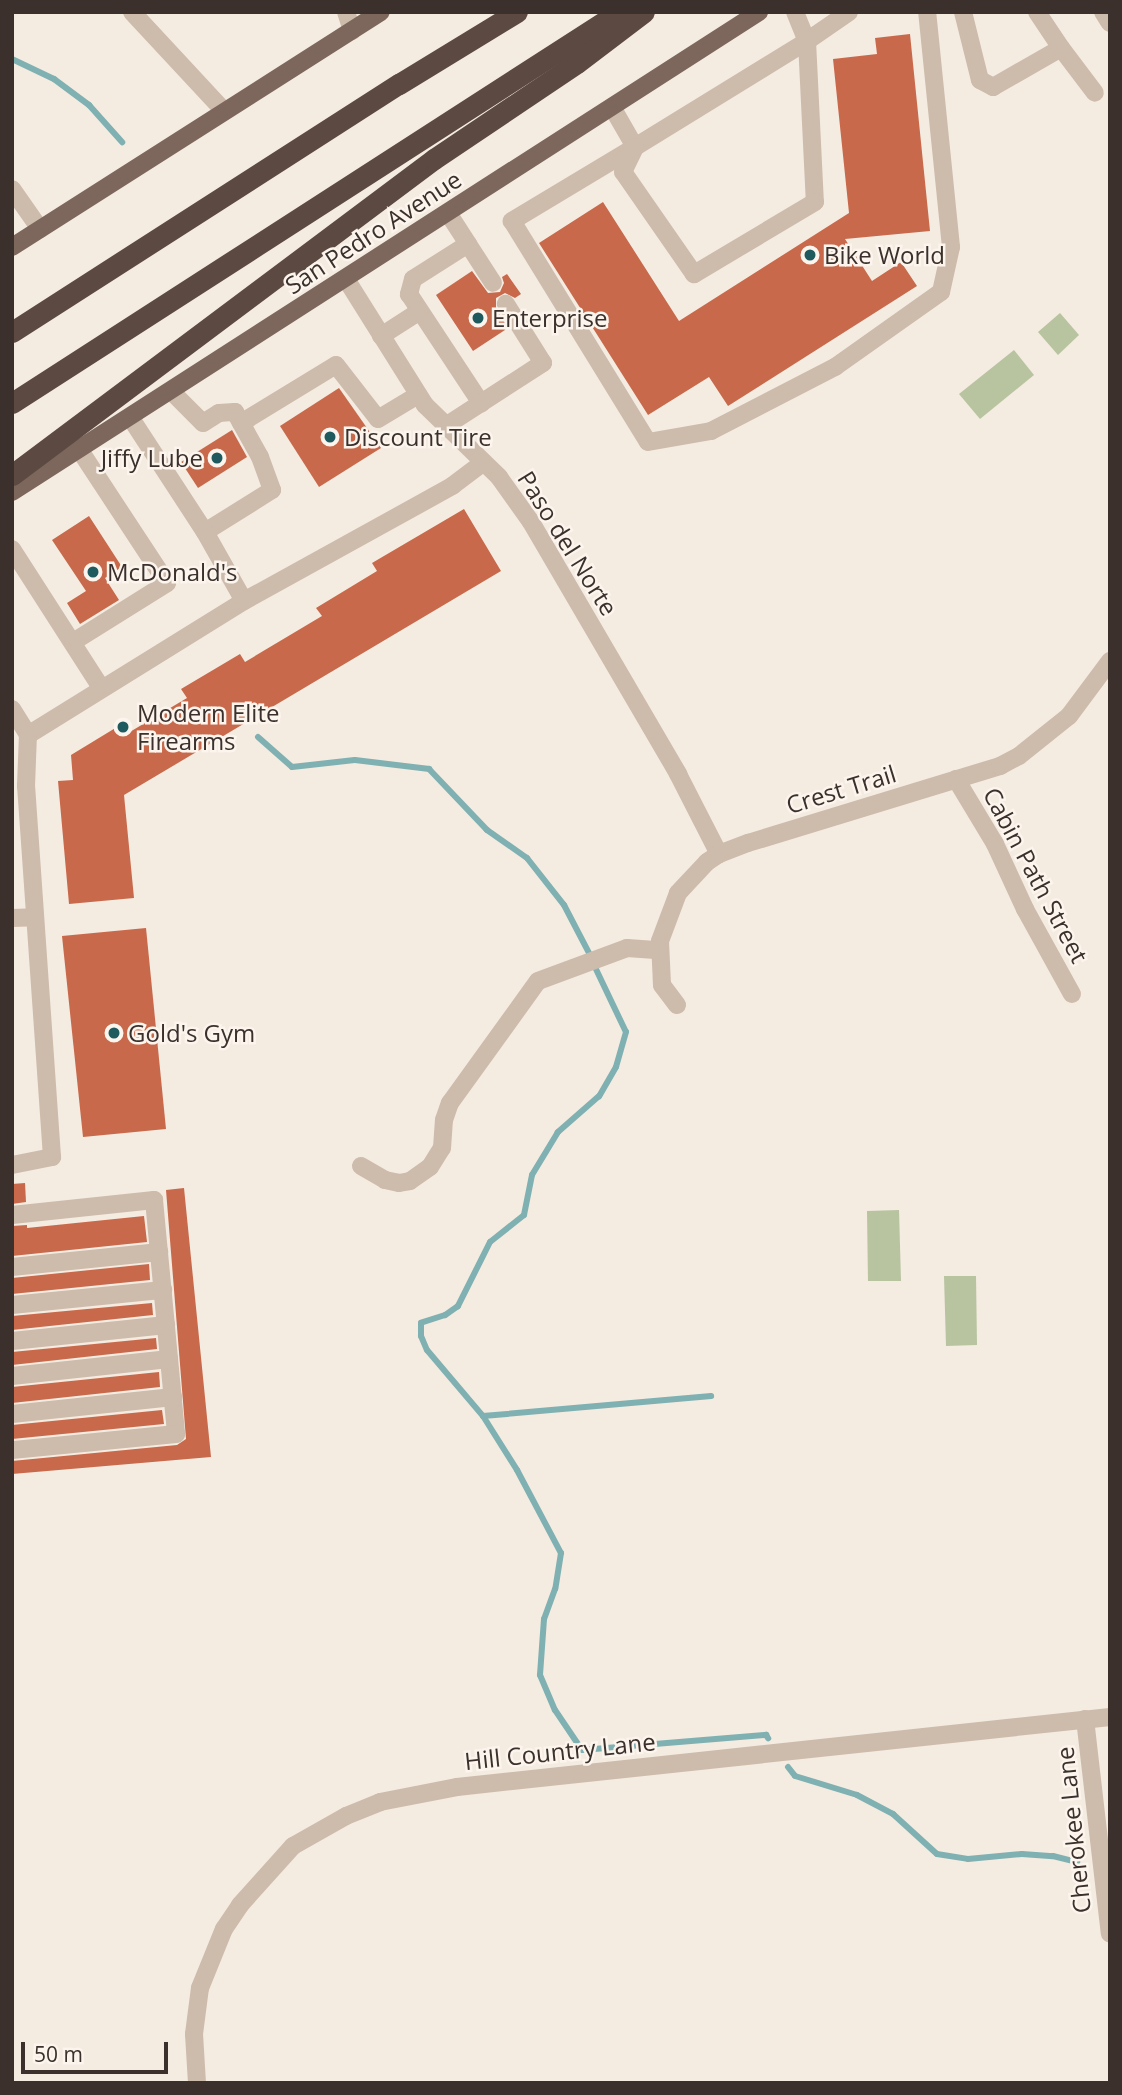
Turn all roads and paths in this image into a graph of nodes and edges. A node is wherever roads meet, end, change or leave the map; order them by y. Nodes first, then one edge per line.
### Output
1 (132, 12) edge
2 (346, 12) edge
3 (381, 12) edge
4 (517, 12) edge
5 (619, 12) edge
6 (644, 12) edge
7 (760, 12) edge
8 (795, 12) edge
9 (849, 12) edge
10 (926, 12) edge
11 (963, 12) edge
12 (1037, 12) edge
13 (1103, 12) edge
14 (1110, 23) edge
15 (352, 31) junction
16 (807, 41) junction
17 (1060, 48) junction
18 (1095, 93) dead end
19 (612, 107) junction
20 (224, 111) junction
21 (635, 148) junction
22 (14, 194) edge
23 (448, 213) junction
24 (40, 229) junction
25 (468, 244) junction
26 (12, 247) edge
27 (346, 279) junction
28 (493, 283) dead end
29 (506, 304) dead end
30 (420, 311) junction
31 (12, 332) edge
32 (381, 336) junction
33 (171, 391) junction
34 (418, 395) junction
35 (481, 403) junction
36 (12, 404) edge
37 (130, 417) junction
38 (241, 423) junction
39 (444, 427) junction
40 (79, 449) junction
41 (483, 463) junction
42 (12, 475) edge
43 (12, 492) edge
44 (205, 532) junction
45 (12, 548) edge
46 (244, 601) junction
47 (73, 642) junction
48 (1110, 661) edge
49 (102, 689) junction
50 (12, 709) edge
51 (28, 735) junction
52 (19, 773) edge
53 (956, 779) junction
54 (719, 854) junction
55 (35, 917) junction
56 (12, 918) edge
57 (659, 950) junction
58 (1072, 994) dead end
59 (677, 1005) dead end
60 (12, 1165) edge
61 (362, 1166) dead end
62 (12, 1215) edge
63 (159, 1252) junction
64 (12, 1267) edge
65 (163, 1290) junction
66 (12, 1305) edge
67 (166, 1325) junction
68 (12, 1341) edge
69 (169, 1359) junction
70 (12, 1376) edge
71 (173, 1397) junction
72 (12, 1414) edge
73 (12, 1450) edge
74 (1110, 1717) edge
75 (1085, 1719) junction
76 (1110, 1934) edge
77 (197, 2083) edge

1 - 20 street
2 - 15 street
3 - 15 main road
4 - 31 highway
5 - 36 highway
6 - 42 highway
7 - 19 main road, San Pedro Avenue
8 - 16 street
9 - 16 street
10 - 21 street
11 - 17 street
12 - 17 street
13 - 14 street
15 - 20 main road
16 - 21 street
16 - 21 street
17 - 18 street
19 - 21 street
19 - 23 main road, San Pedro Avenue
20 - 24 main road
22 - 24 street
23 - 25 street
23 - 27 main road, San Pedro Avenue
24 - 26 main road
25 - 28 street
25 - 30 street
27 - 32 street, Paso del Norte
27 - 33 main road, San Pedro Avenue
29 - 35 street
30 - 32 street
30 - 35 street
32 - 34 street, Paso del Norte
33 - 37 main road, San Pedro Avenue
33 - 38 street
34 - 38 street
34 - 39 street, Paso del Norte
35 - 39 street
37 - 40 main road, San Pedro Avenue
37 - 44 street
38 - 44 street
39 - 41 street, Paso del Norte
40 - 43 main road, San Pedro Avenue
40 - 47 street
41 - 46 street
41 - 54 street, Paso del Norte
44 - 46 street
45 - 47 street
46 - 49 street
47 - 49 street
48 - 53 street, Crest Trail
49 - 51 street
50 - 51 street
51 - 52 street
52 - 55 street
53 - 54 street, Crest Trail
53 - 58 street, Cabin Path Street
54 - 57 street, Crest Trail
55 - 56 street
55 - 60 street
57 - 59 street, Crest Trail
57 - 61 street
62 - 63 street
63 - 64 street
63 - 65 street
65 - 66 street
65 - 67 street
67 - 68 street
67 - 69 street
69 - 70 street
69 - 71 street
71 - 72 street
71 - 73 street
74 - 75 street, Hill Country Lane
75 - 76 street, Cherokee Lane
75 - 77 street, Hill Country Lane

